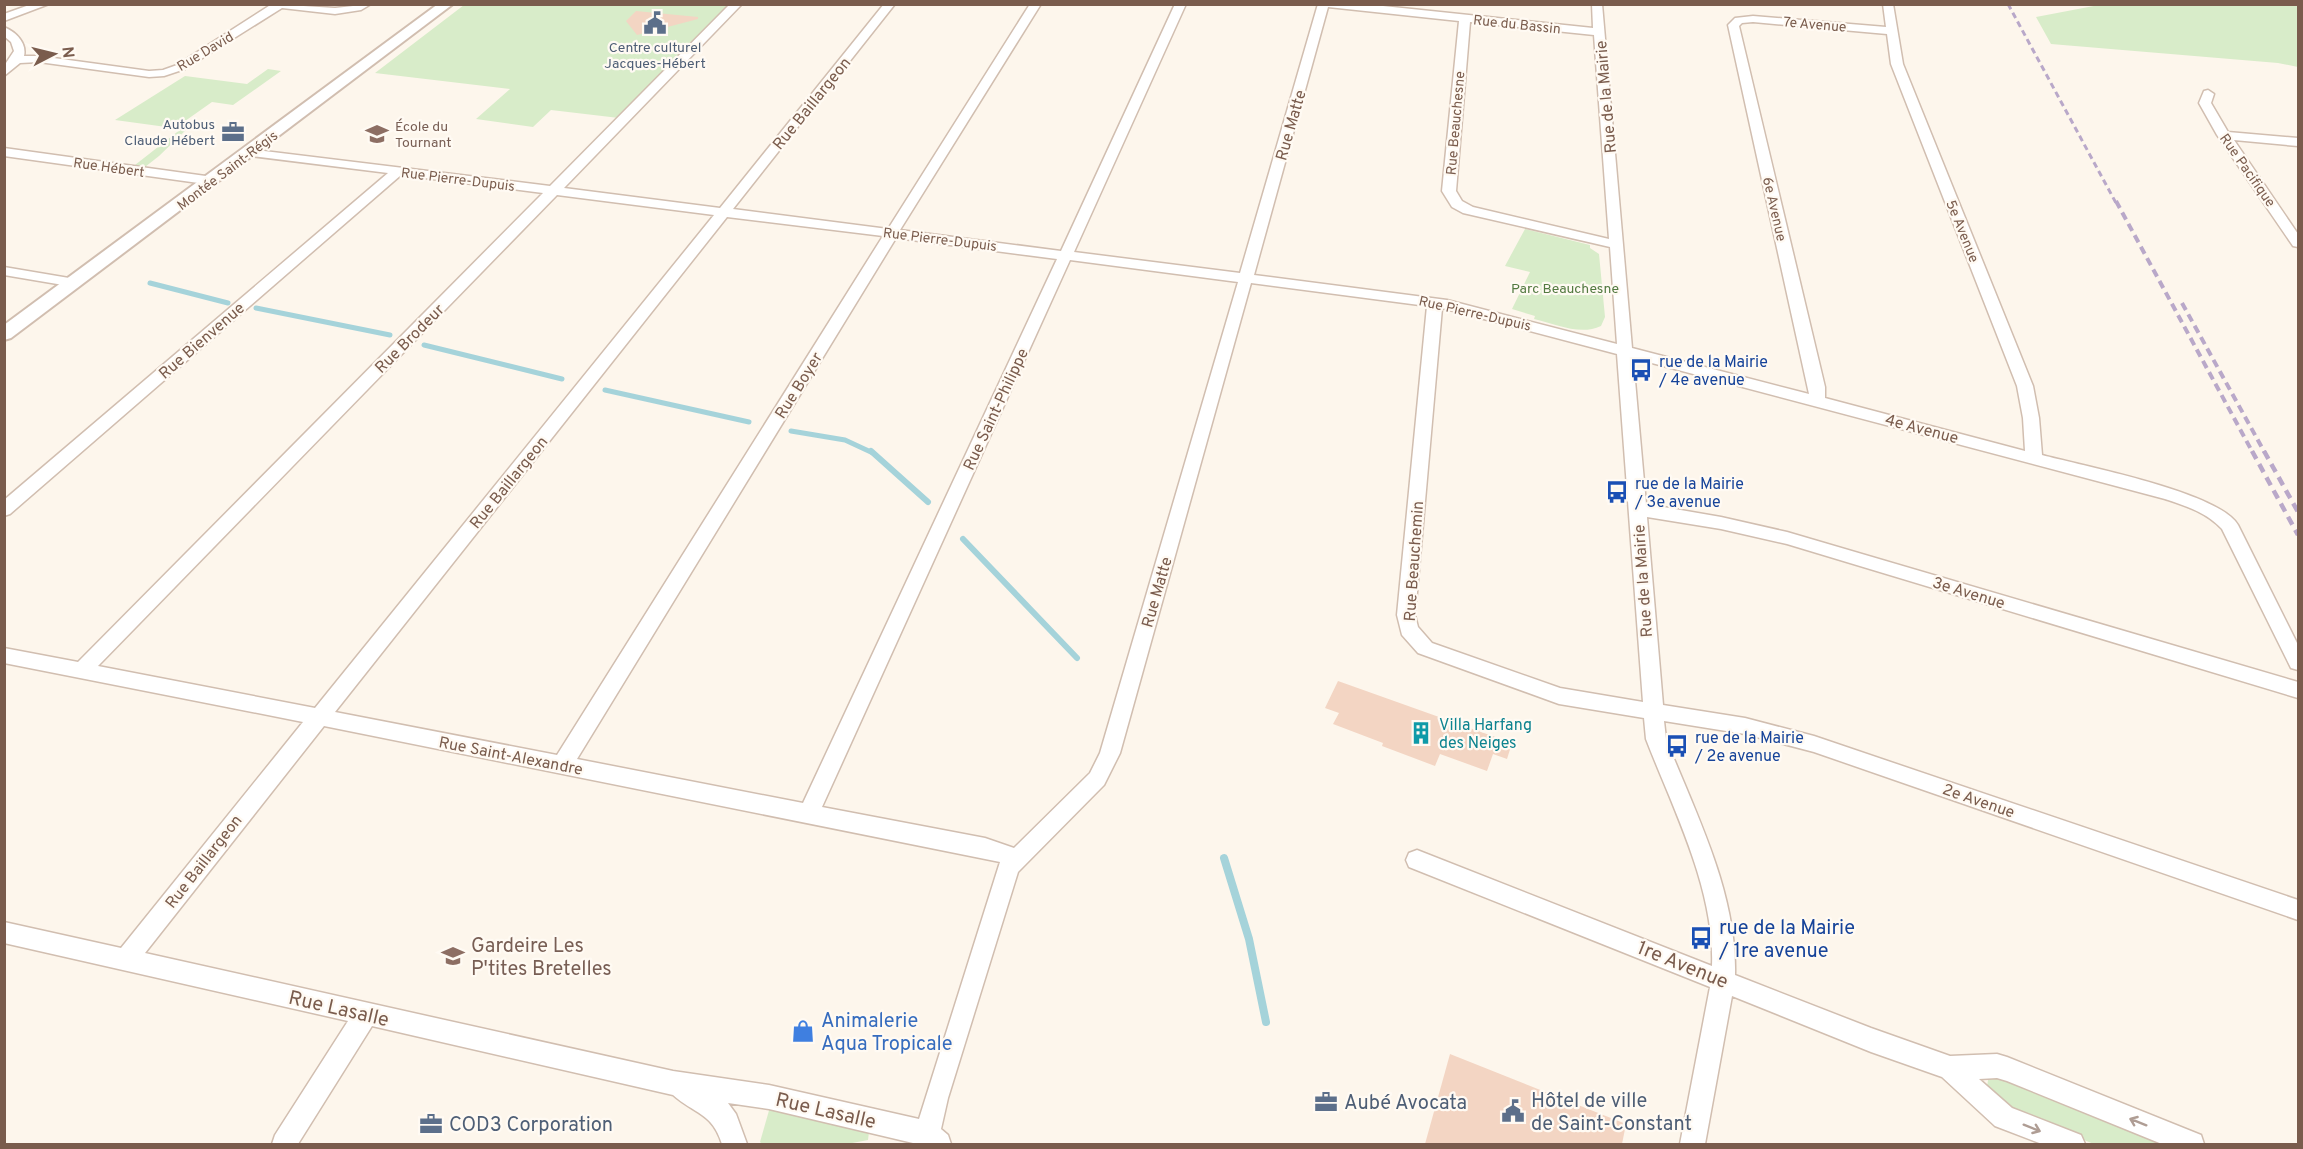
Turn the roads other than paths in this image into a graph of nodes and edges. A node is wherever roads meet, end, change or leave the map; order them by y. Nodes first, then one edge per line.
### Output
1 (44, 4) edge
2 (366, 4) edge
3 (447, 4) edge
4 (737, 4) edge
5 (890, 4) edge
6 (1036, 4) edge
7 (1180, 4) edge
8 (1326, 4) edge
9 (1597, 4) edge
10 (1888, 4) edge
11 (278, 5) edge
12 (4, 18) edge
13 (1465, 18) junction
14 (1739, 20) joint
15 (4, 30) edge
16 (1892, 31) junction
17 (1599, 32) junction
18 (16, 60) junction
19 (4, 73) edge
20 (2208, 94) dead end
21 (2223, 135) junction
22 (2298, 142) edge
23 (4, 152) edge
24 (251, 152) junction
25 (398, 171) junction
26 (213, 181) junction
27 (554, 191) junction
28 (723, 212) junction
29 (2292, 224) edge
30 (892, 233) junction
31 (2298, 243) edge
32 (1617, 244) junction
33 (1066, 255) junction
34 (4, 272) edge
35 (1248, 278) junction
36 (75, 283) junction
37 (1435, 302) junction
38 (4, 334) edge
39 (1625, 350) junction
40 (1816, 400) junction
41 (2034, 458) junction
42 (1637, 509) junction
43 (4, 510) edge
44 (4, 655) edge
45 (2298, 663) edge
46 (81, 671) junction
47 (2298, 690) edge
48 (1653, 712) junction
49 (319, 718) junction
50 (562, 765) junction
51 (809, 813) junction
52 (1016, 859) junction
53 (1418, 860) dead end
54 (2298, 910) edge
55 (4, 932) edge
56 (125, 960) junction
57 (1723, 980) junction
58 (366, 1014) junction
59 (1950, 1068) junction
60 (673, 1083) junction
61 (930, 1141) edge
62 (284, 1144) edge
63 (735, 1144) edge
64 (1692, 1144) edge
65 (2072, 1144) edge
66 (2192, 1144) edge

1 - 12 street
2 - 11 street
3 - 24 street, Montée Saint-Régis
4 - 27 street, Rue Brodeur
5 - 28 street, Rue Baillargeon
6 - 30 street, Rue Boyer
7 - 33 street, Rue Saint-Philippe
8 - 13 street, Rue du Bassin
8 - 35 street, Rue Matte
9 - 17 street, Rue de la Mairie
10 - 16 street, 5e Avenue
11 - 18 street, Rue David
13 - 17 street, Rue du Bassin
13 - 32 street, Rue Beauchesne
14 - 16 street, 7e Avenue
14 - 40 street, 6e Avenue
15 - 18 street
16 - 41 street, 5e Avenue
17 - 32 street, Rue de la Mairie
18 - 19 street
20 - 21 street, Rue Pacifique
21 - 22 street
21 - 29 street, Rue Pacifique
23 - 26 street, Rue Hébert
24 - 25 street, Rue Pierre-Dupuis
24 - 26 street, Montée Saint-Régis
25 - 27 street, Rue Pierre-Dupuis
25 - 43 street, Rue Bienvenue
26 - 36 street, Montée Saint-Régis
27 - 28 street, Rue Pierre-Dupuis
27 - 46 street, Rue Brodeur
28 - 30 street, Rue Pierre-Dupuis
28 - 49 street, Rue Baillargeon
29 - 31 street, Rue Pacifique
30 - 33 street, Rue Pierre-Dupuis
30 - 50 street, Rue Boyer
32 - 39 street, Rue de la Mairie
33 - 35 street, Rue Pierre-Dupuis
33 - 51 street, Rue Saint-Philippe
34 - 36 street
35 - 37 street, Rue Pierre-Dupuis
35 - 52 street, Rue Matte
36 - 38 street, Montée Saint-Régis
37 - 39 street, Rue Pierre-Dupuis
37 - 48 street, Rue Beauchemin
39 - 40 street, 4e Avenue
39 - 42 street, Rue de la Mairie
40 - 41 street, 4e Avenue
41 - 45 street, 4e Avenue
42 - 47 street, 3e Avenue
42 - 48 street, Rue de la Mairie
44 - 46 street, Rue Saint-Alexandre
46 - 49 street, Rue Saint-Alexandre
48 - 54 street, 2e Avenue
48 - 57 street, Rue de la Mairie
49 - 50 street, Rue Saint-Alexandre
49 - 56 street, Rue Baillargeon
50 - 51 street, Rue Saint-Alexandre
51 - 52 street, Rue Saint-Alexandre
52 - 61 street, Rue Matte
53 - 57 street, 1re Avenue
55 - 56 street, Rue Lasalle
56 - 58 street, Rue Lasalle
57 - 59 street, 1re Avenue
57 - 64 street, Rue de la Mairie
58 - 60 street, Rue Lasalle
58 - 62 street
59 -> 65 street, 1re Avenue
66 -> 59 street, 1re Avenue
60 - 61 street, Rue Lasalle
60 - 63 street, Rue Lasalle

